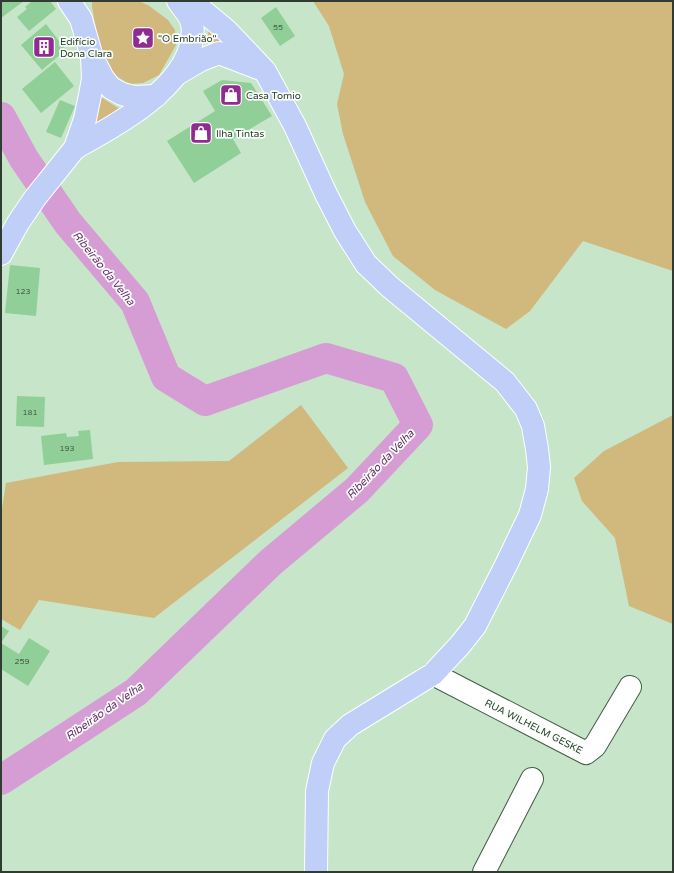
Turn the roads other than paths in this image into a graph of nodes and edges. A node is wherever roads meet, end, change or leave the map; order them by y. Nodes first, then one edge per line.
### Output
1 (70, 1) edge
2 (178, 1) edge
3 (82, 10) edge
4 (92, 57) junction
5 (265, 71) junction
6 (177, 74) junction
7 (156, 96) junction
8 (75, 148) junction
9 (1, 254) edge
10 (433, 674) junction
11 (630, 687) dead end
12 (532, 779) dead end
13 (316, 872) edge
14 (484, 872) edge

1 - 3 main road
2 - 5 main road
2 - 6 main road
3 - 4 main road
4 - 7 main road
4 - 8 main road
5 - 6 main road
5 - 10 main road
6 - 7 main road
7 - 8 main road
8 - 9 main road
10 - 11 street, RUA WILHELM GESKE
10 - 13 main road
12 - 14 street

